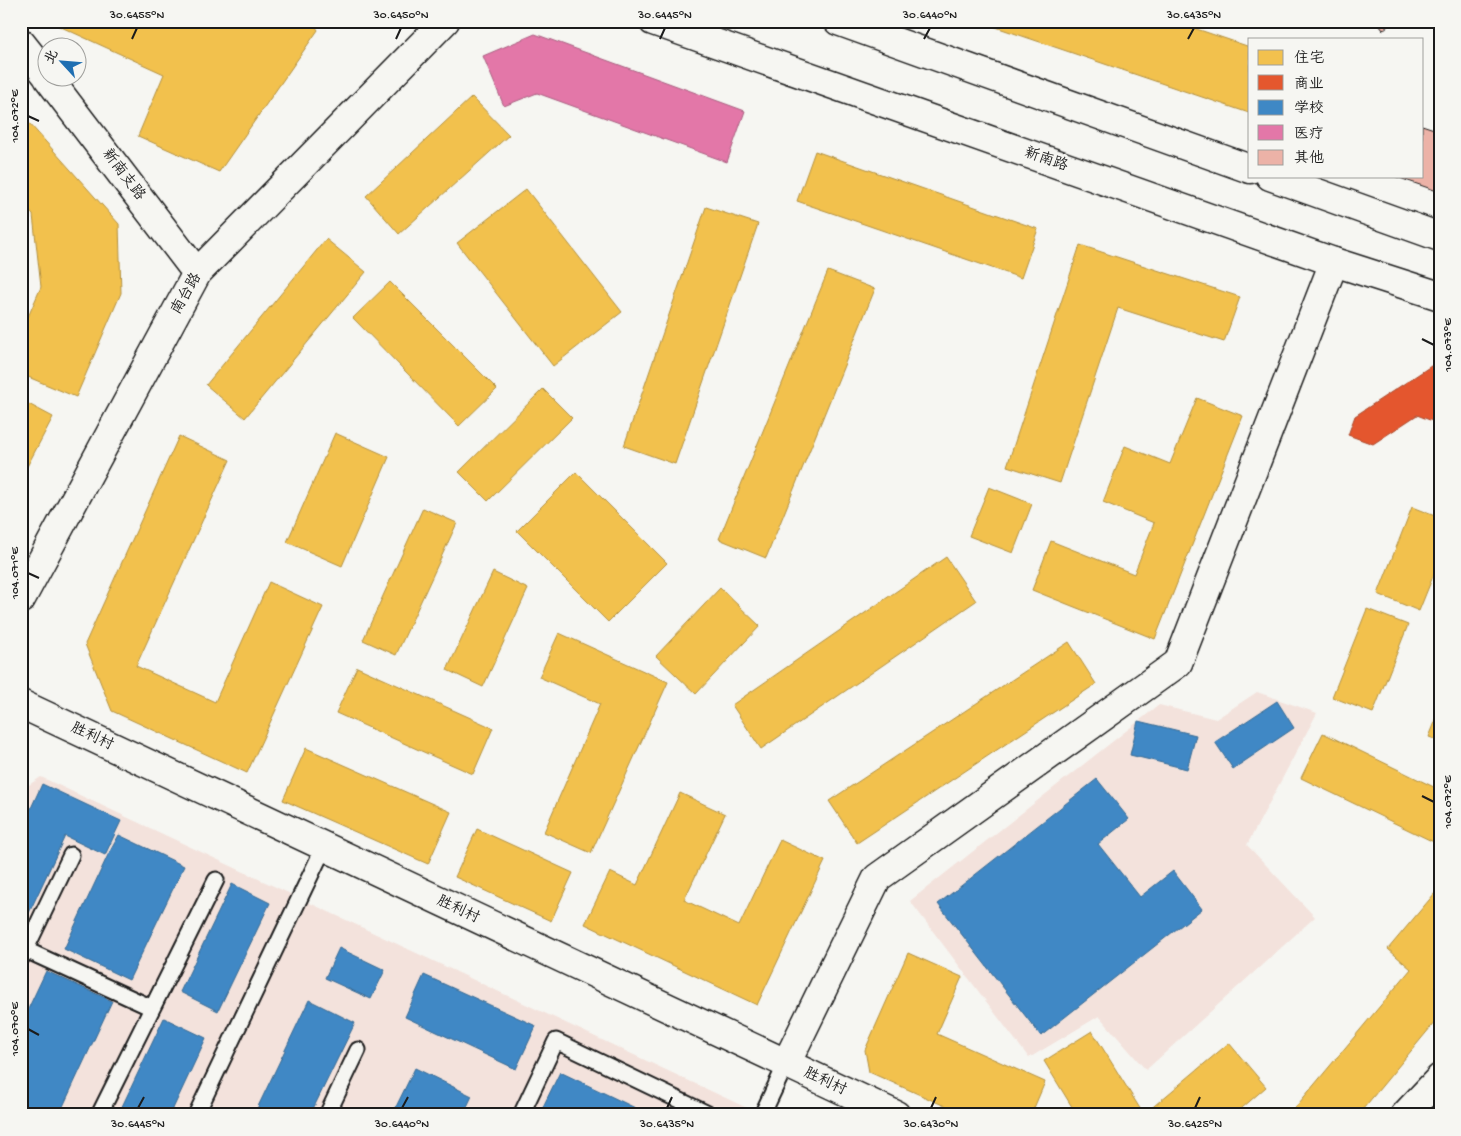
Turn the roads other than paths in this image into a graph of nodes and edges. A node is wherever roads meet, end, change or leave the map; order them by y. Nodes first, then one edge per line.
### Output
1 (445, 21) edge
2 (653, 21) edge
3 (838, 21) edge
4 (21, 43) edge
5 (38, 64) edge
6 (56, 88) edge
7 (1248, 168) edge
8 (1276, 178) edge
9 (1440, 237) edge
10 (1334, 262) junction
11 (198, 273) junction
12 (1440, 296) edge
13 (21, 599) edge
14 (21, 704) edge
15 (324, 847) junction
16 (71, 855) dead end
17 (216, 880) dead end
18 (23, 954) edge
19 (152, 1008) junction
20 (358, 1050) dead end
21 (786, 1064) junction
22 (1440, 1078) edge
23 (99, 1115) edge
24 (196, 1115) edge
25 (327, 1115) edge
26 (521, 1115) edge
27 (710, 1115) edge
28 (762, 1115) edge
29 (896, 1115) edge
30 (1405, 1115) edge

1 - 11 street, 南台路
2 - 10 street, 新南路
3 - 7 street
4 - 5 street, 新南支路
6 - 11 street, 新南支路
8 - 9 street
10 - 12 street, 新南路
10 - 21 street
11 - 13 street, 南台路
14 - 15 street, 胜利村
15 - 21 street, 胜利村
15 - 24 lane
16 - 18 lane
17 - 19 lane
18 - 19 lane
19 - 23 lane
20 - 25 lane
21 - 28 lane
21 - 29 street, 胜利村
22 - 30 street
26 - 27 lane

